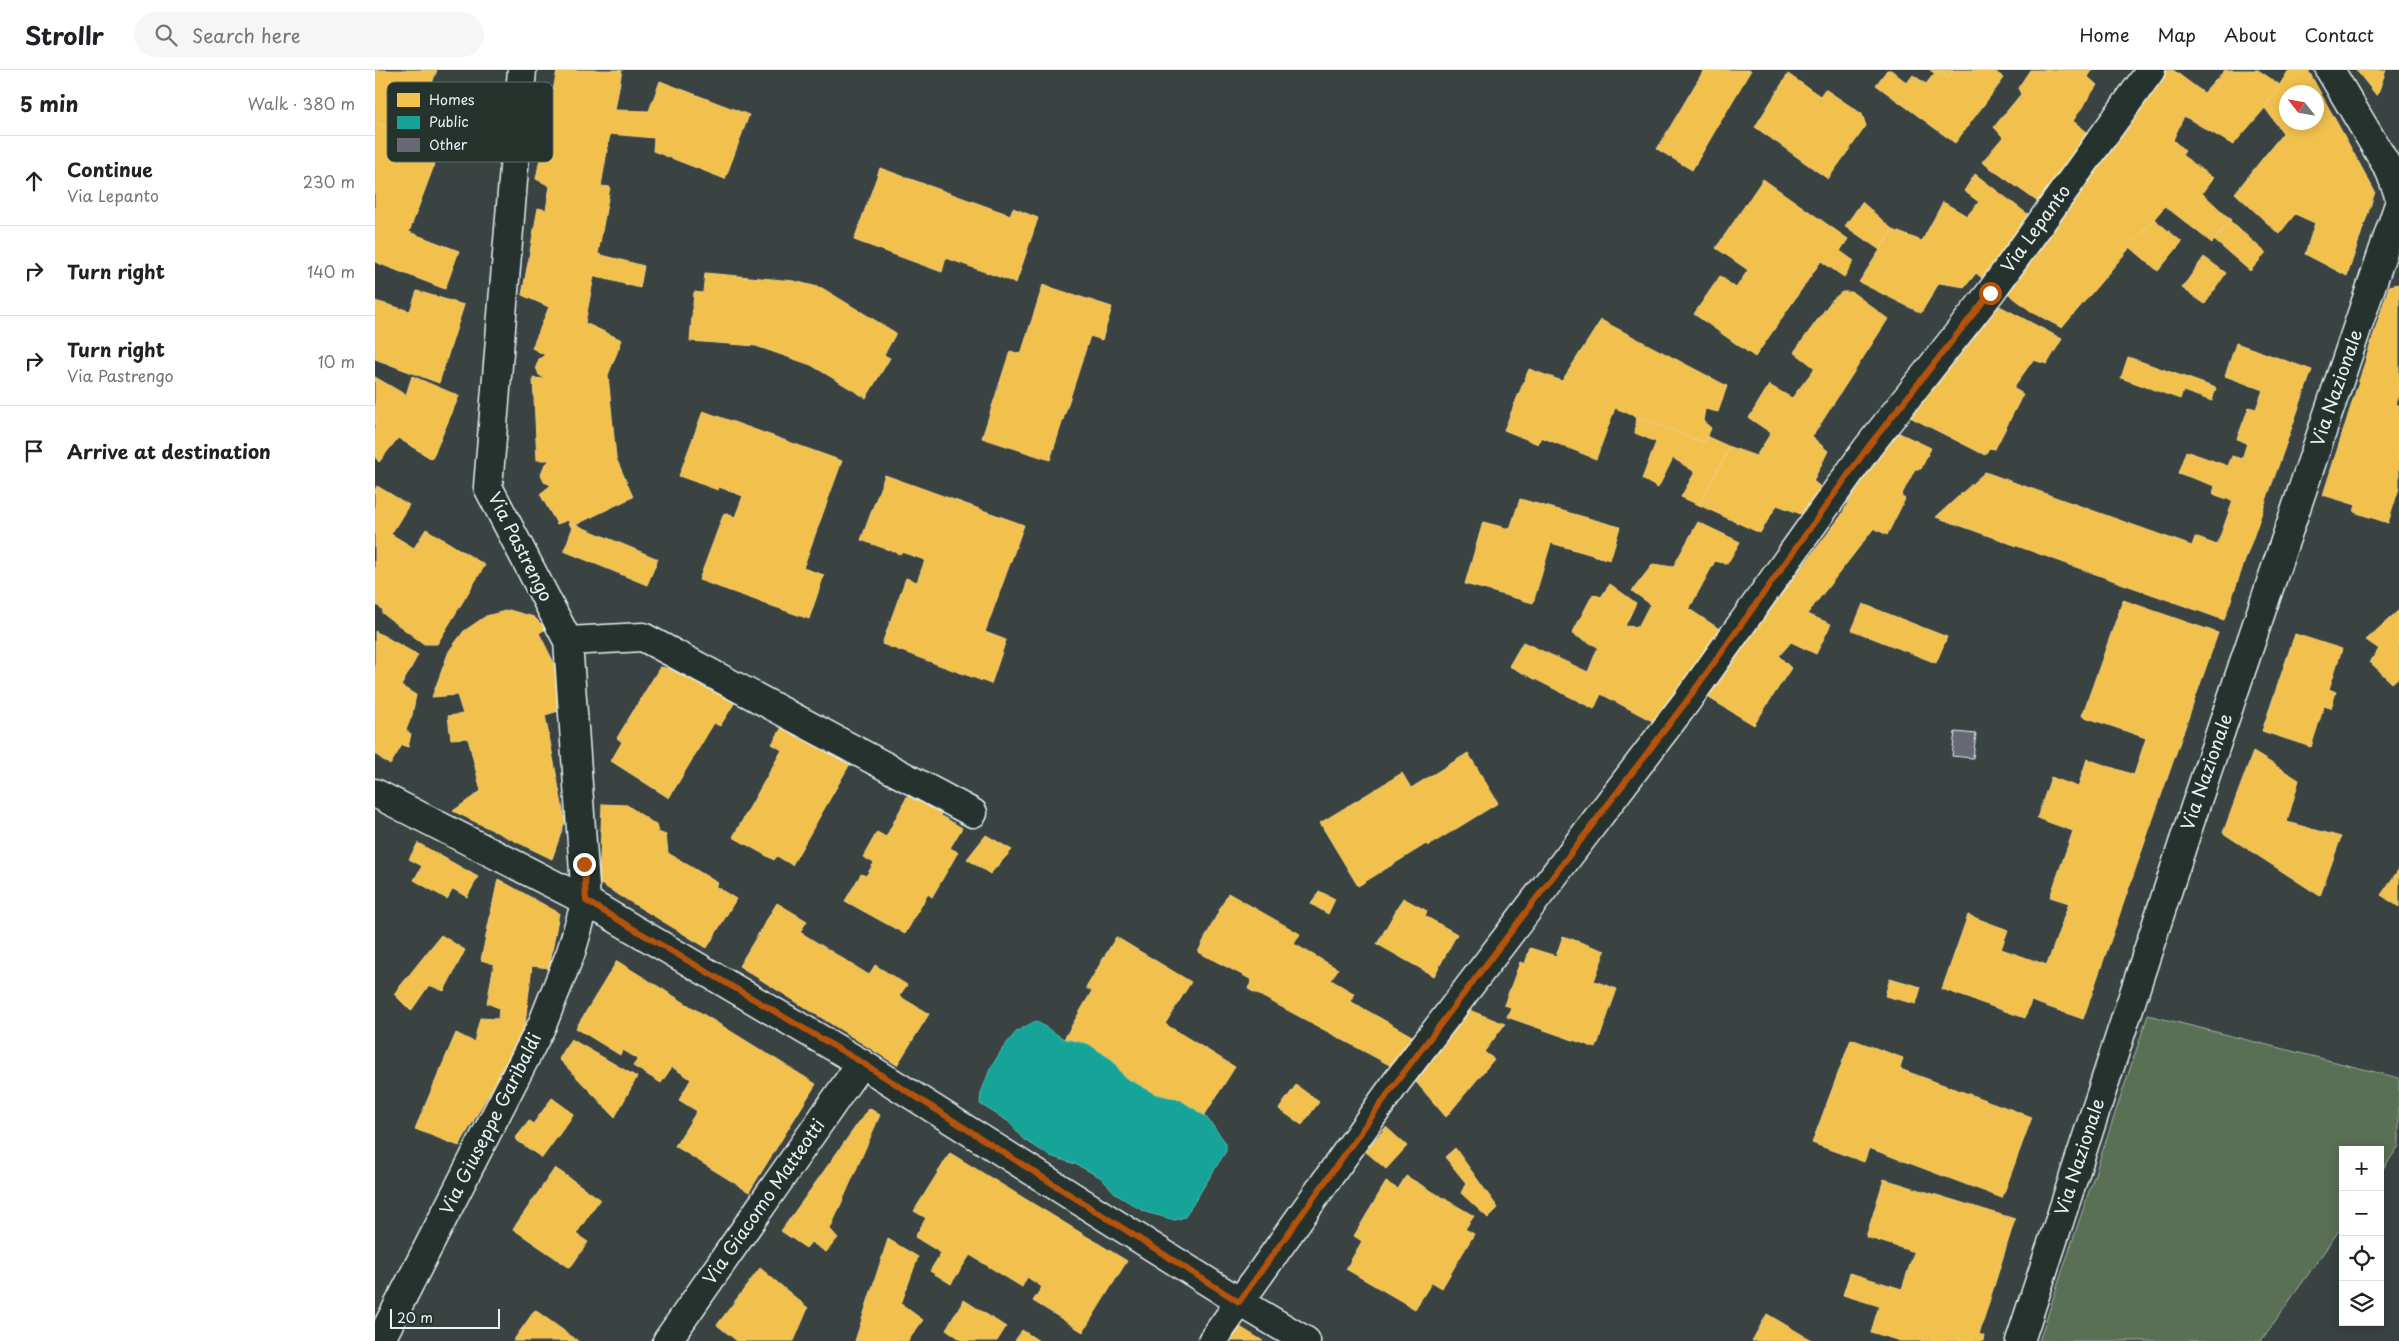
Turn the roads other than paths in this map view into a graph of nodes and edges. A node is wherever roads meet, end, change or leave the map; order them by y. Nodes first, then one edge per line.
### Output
1 (2151, 70) edge
2 (2330, 70) edge
3 (514, 162) edge
4 (2399, 195) edge
5 (2399, 204) edge
6 (568, 641) junction
7 (375, 793) edge
8 (973, 813) dead end
9 (586, 901) junction
10 (861, 1062) junction
11 (1239, 1302) junction
12 (380, 1341) edge
13 (667, 1341) edge
14 (1212, 1341) edge
15 (1306, 1341) edge
16 (2020, 1341) edge

1 - 11 street, Via Lepanto
2 - 4 street
3 - 6 street, Via Pastrengo
5 - 16 street, Via Nazionale
6 - 8 street
6 - 9 street, Via Pastrengo
7 - 9 street
9 - 10 street
9 - 12 street, Via Giuseppe Garibaldi
10 - 11 street
10 - 13 street, Via Giacomo Matteotti
11 - 14 street, Via Lepanto
11 - 15 street

